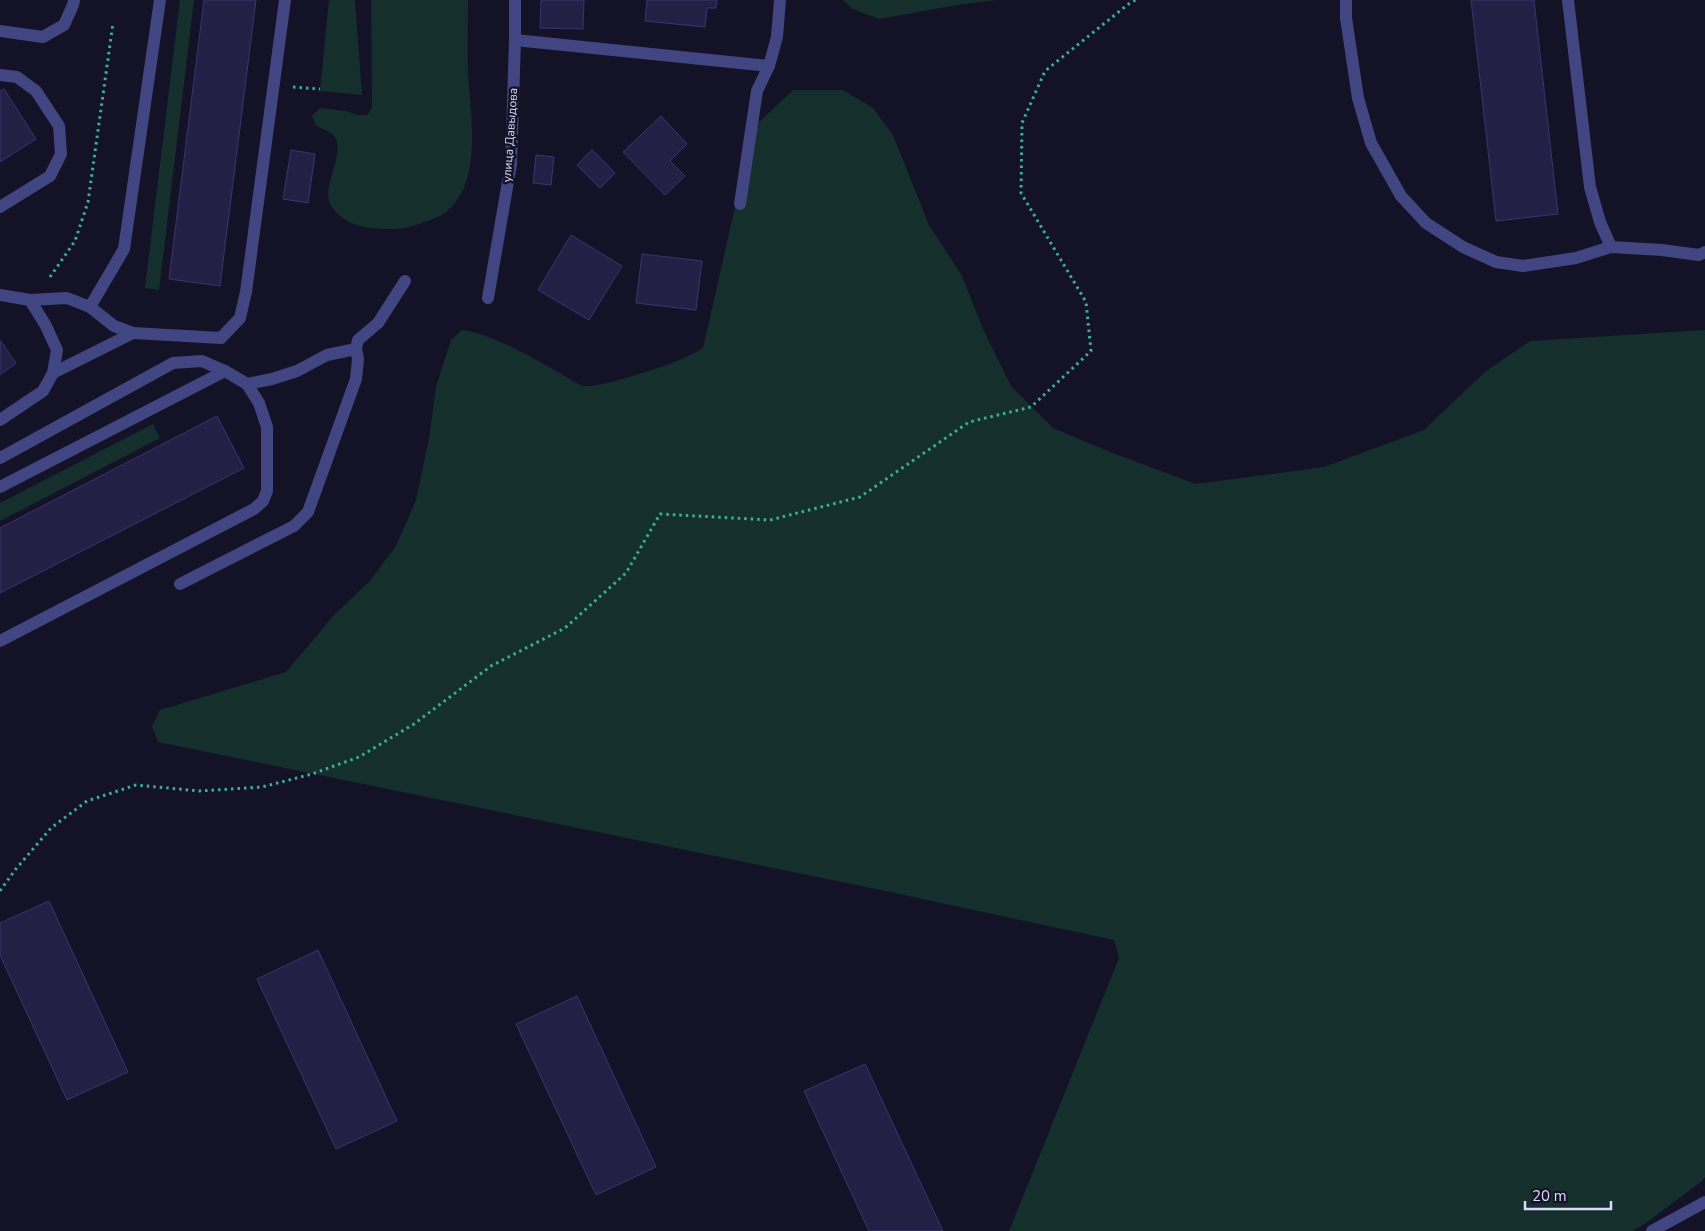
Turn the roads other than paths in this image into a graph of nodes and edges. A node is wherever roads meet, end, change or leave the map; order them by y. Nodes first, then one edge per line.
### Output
1 (74, 0) edge
2 (160, 0) edge
3 (285, 0) edge
4 (515, 0) edge
5 (780, 0) edge
6 (1346, 0) edge
7 (1568, 0) edge
8 (0, 32) edge
9 (515, 40) junction
10 (770, 66) junction
11 (0, 75) edge
12 (740, 204) dead end
13 (0, 207) edge
14 (1611, 247) junction
15 (1705, 252) edge
16 (405, 281) dead end
17 (0, 295) edge
18 (488, 298) dead end
19 (30, 300) junction
20 (90, 307) junction
21 (133, 333) junction
22 (356, 349) junction
23 (225, 371) junction
24 (52, 373) junction
25 (247, 384) junction
26 (0, 420) edge
27 (0, 458) edge
28 (0, 487) edge
29 (180, 584) dead end
30 (0, 641) edge
31 (1705, 1202) edge
32 (1652, 1231) edge

1 - 8 lane
2 - 20 lane
3 - 21 lane
4 - 9 lane, улица Давыдова
5 - 10 lane
6 - 14 lane
7 - 14 lane
9 - 10 lane
9 - 18 lane, улица Давыдова
10 - 12 lane
11 - 13 lane
14 - 15 lane
16 - 22 lane
17 - 19 lane
19 - 20 lane
19 - 24 lane
20 - 21 lane
21 - 24 lane
22 - 25 lane
22 - 29 lane
23 - 25 lane
23 - 27 lane
23 - 28 lane
24 - 26 lane
25 - 30 lane
31 - 32 lane

